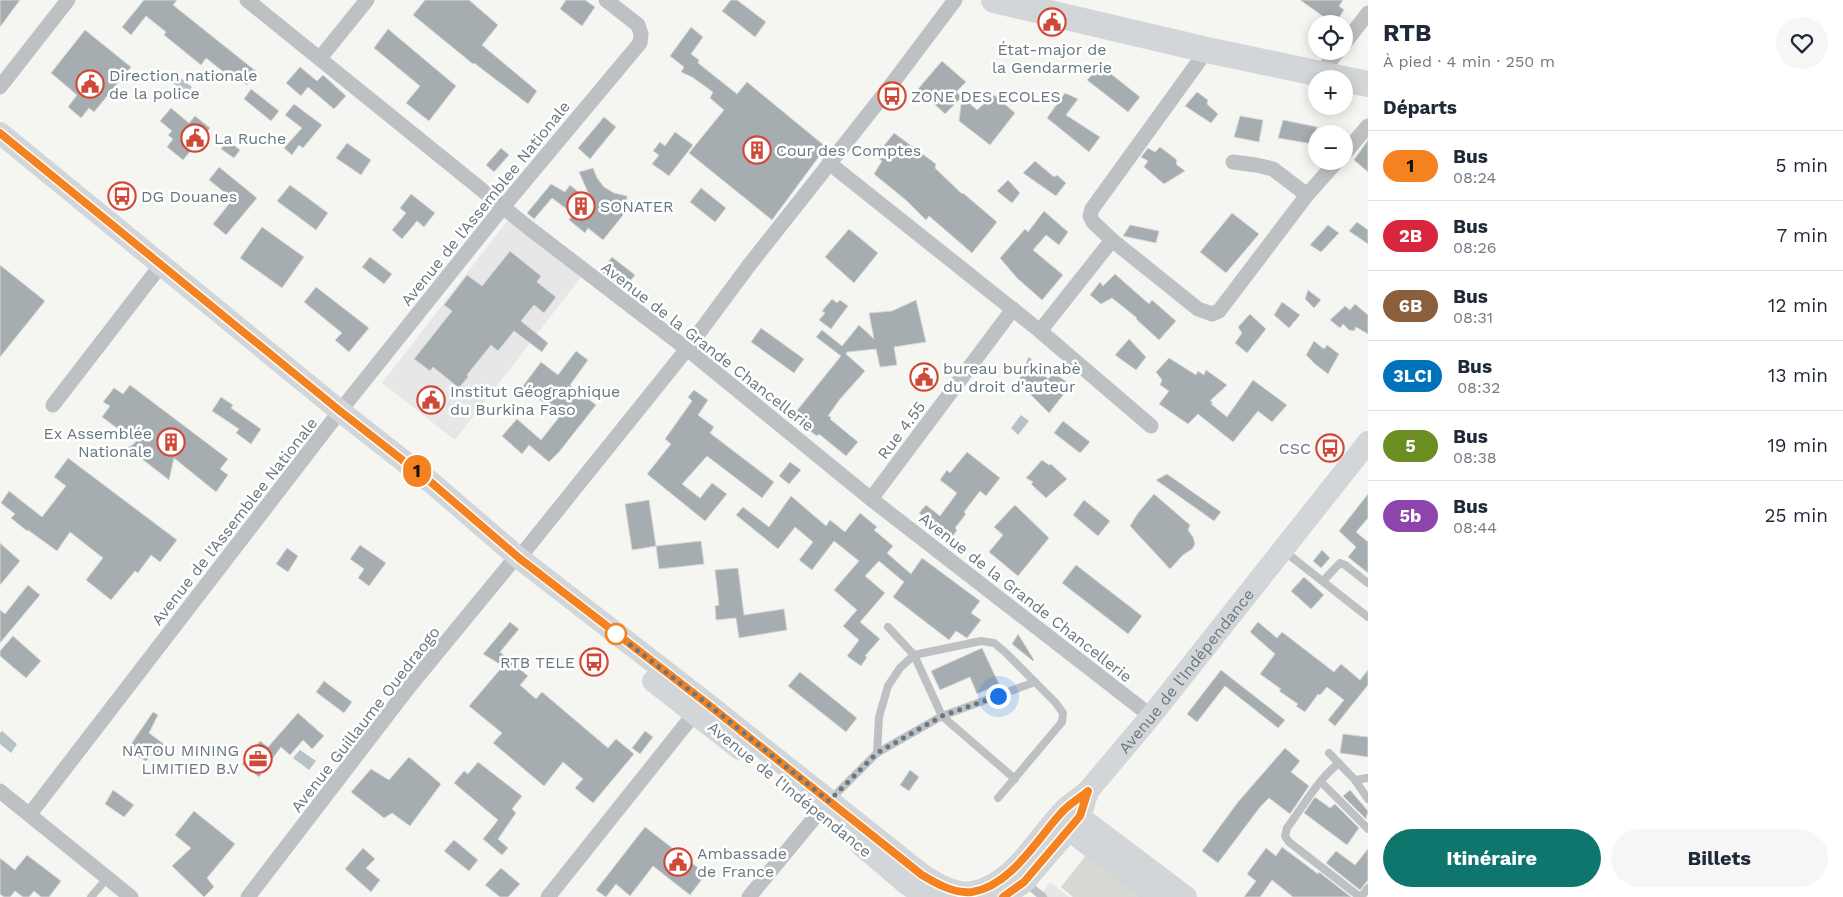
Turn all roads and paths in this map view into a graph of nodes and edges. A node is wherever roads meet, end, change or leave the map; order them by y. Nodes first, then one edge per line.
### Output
1 (68, 0) edge
2 (247, 0) edge
3 (367, 0) edge
4 (606, 0) edge
5 (955, 0) edge
6 (994, 0) edge
7 (1368, 13) edge
8 (1353, 32) edge
9 (1207, 50) junction
10 (320, 58) junction
11 (1331, 60) edge
12 (1308, 70) edge
13 (1323, 70) edge
14 (1353, 80) edge
15 (1368, 84) edge
16 (0, 87) edge
17 (1368, 126) edge
18 (0, 133) edge
19 (1353, 144) edge
20 (0, 151) edge
21 (1233, 162) dead end
22 (829, 163) junction
23 (1329, 170) edge
24 (1307, 196) junction
25 (502, 207) junction
26 (1112, 240) junction
27 (157, 270) junction
28 (1013, 309) junction
29 (1040, 331) junction
30 (686, 349) junction
31 (53, 405) dead end
32 (337, 415) junction
33 (1151, 426) dead end
34 (1368, 442) edge
35 (872, 499) junction
36 (1282, 550) junction
37 (515, 561) junction
38 (1323, 581) junction
39 (1368, 583) edge
40 (1368, 617) edge
41 (888, 627) dead end
42 (914, 655) junction
43 (1035, 682) junction
44 (694, 714) junction
45 (942, 716) junction
46 (1151, 716) junction
47 (877, 753) junction
48 (1329, 753) dead end
49 (1339, 763) junction
50 (1368, 778) edge
51 (1014, 779) junction
52 (1355, 780) junction
53 (1321, 782) junction
54 (0, 791) edge
55 (998, 798) dead end
56 (1368, 799) edge
57 (824, 806) junction
58 (30, 814) junction
59 (1066, 821) junction
60 (1368, 829) edge
61 (108, 877) junction
62 (1024, 882) junction
63 (1368, 888) edge
64 (971, 895) edge
65 (91, 897) edge
66 (131, 897) edge
67 (248, 897) edge
68 (548, 897) edge
69 (749, 897) edge
70 (928, 897) edge
71 (1003, 897) edge
72 (1043, 897) edge
73 (1157, 897) edge
74 (1186, 897) edge
75 (1360, 897) edge

1 - 16 street
2 - 10 street, Avenue de la Grande Chancellerie
3 - 10 street
4 - 25 street, Avenue de l'Assemblee Nationale
5 - 22 street, Avenue Guillaume Ouedraogo
6 - 9 highway
7 - 8 street
9 - 12 highway
9 - 26 street
10 - 25 street, Avenue de la Grande Chancellerie
11 - 13 street
14 - 15 highway
17 - 19 street
18 - 27 main road, Avenue de l'Indépendance
20 - 27 main road, Avenue de l'Indépendance
21 - 24 street
22 - 28 street
22 - 30 street, Avenue Guillaume Ouedraogo
23 - 24 street
24 - 26 street
25 - 30 street, Avenue de la Grande Chancellerie
25 - 32 street, Avenue de l'Assemblee Nationale
26 - 29 street
27 - 31 street
27 - 32 main road, Avenue de l'Indépendance
28 - 29 street
28 - 35 street, Rue 4.55
29 - 33 street
30 - 35 street, Avenue de la Grande Chancellerie
30 - 37 street, Avenue Guillaume Ouedraogo
32 - 37 main road, Avenue de l'Indépendance
32 - 58 street, Avenue de l'Assemblee Nationale
34 - 36 main road, Avenue de l'Indépendance
35 - 46 street, Avenue de la Grande Chancellerie
36 - 38 lane
36 - 46 main road, Avenue de l'Indépendance
37 - 44 main road, Avenue de l'Indépendance
37 - 57 main road, Avenue de l'Indépendance
37 - 67 street, Avenue Guillaume Ouedraogo
38 - 39 lane
38 - 40 lane
41 - 42 lane
42 - 43 lane
42 - 45 lane
42 - 47 lane
43 - 45 lane
43 - 51 lane
44 - 57 main road, Avenue de l'Indépendance
44 - 68 street
45 - 47 lane
45 - 51 lane
46 - 59 main road, Avenue de l'Indépendance
47 - 57 lane
48 - 49 lane
49 - 52 lane
49 - 53 lane
50 - 52 lane
51 - 55 lane
52 - 56 lane
53 - 60 lane
53 - 75 lane
54 - 58 street
57 - 64 main road, Avenue de l'Indépendance
57 - 69 street
57 - 70 main road, Avenue de l'Indépendance
58 - 61 street
59 - 62 main road, Avenue de l'Indépendance
59 - 64 main road, Avenue de l'Indépendance
59 - 73 main road
59 - 74 main road
61 - 65 lane
61 - 66 street
62 - 71 main road, Avenue de l'Indépendance
62 - 72 lane
63 - 75 lane

